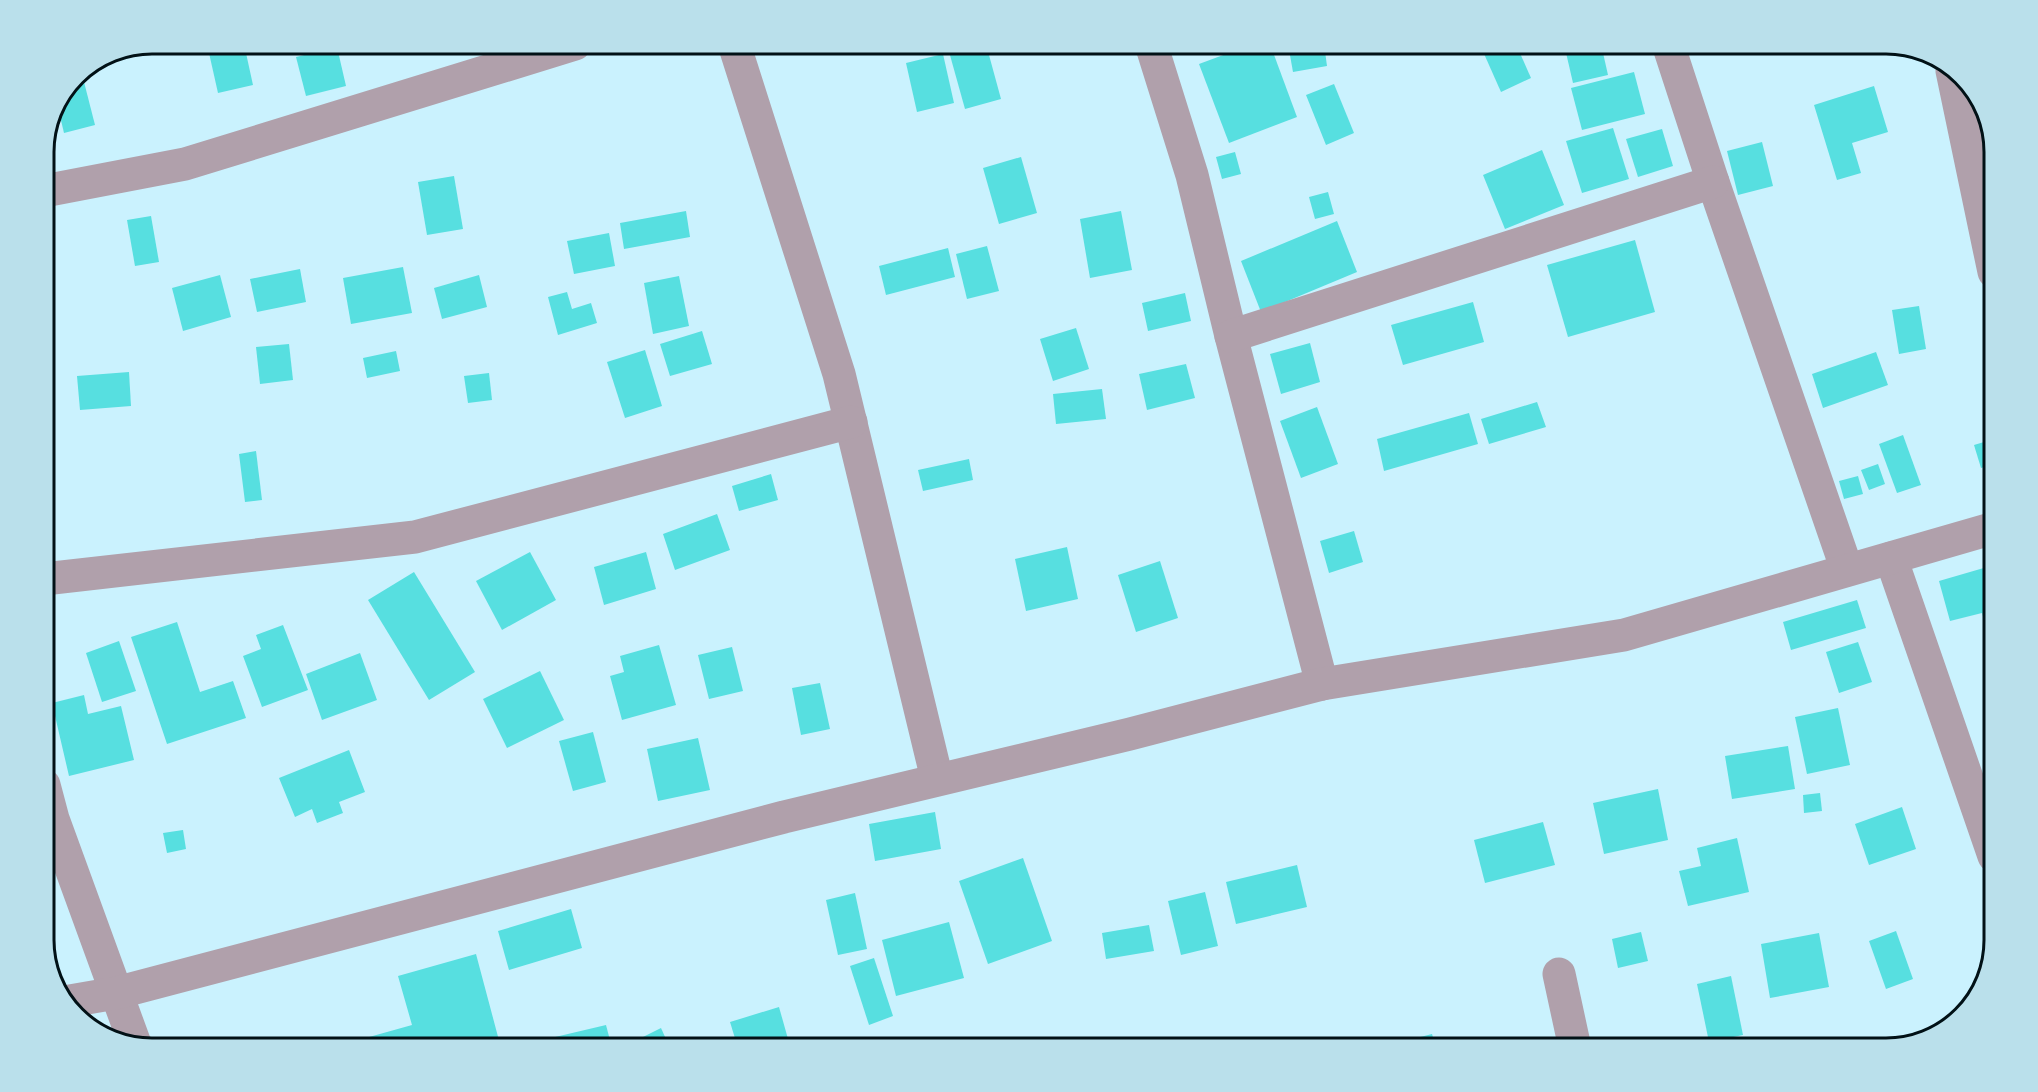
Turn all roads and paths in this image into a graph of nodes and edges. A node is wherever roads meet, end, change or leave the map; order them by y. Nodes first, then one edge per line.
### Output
1 (542, 54) edge
2 (737, 54) edge
3 (1154, 54) edge
4 (1671, 54) edge
5 (1954, 82) edge
6 (1713, 182) junction
7 (54, 189) edge
8 (1984, 224) edge
9 (1231, 336) junction
10 (851, 422) junction
11 (1984, 531) edge
12 (1891, 558) junction
13 (1847, 570) junction
14 (54, 578) edge
15 (1322, 684) junction
16 (937, 779) junction
17 (54, 824) edge
18 (1984, 824) edge
19 (1559, 974) dead end
20 (116, 993) junction
21 (75, 1000) edge
22 (132, 1036) edge
23 (1573, 1038) edge

1 - 7 street
2 - 10 street
3 - 9 street
4 - 6 street
5 - 8 street
6 - 9 street
6 - 13 street
9 - 15 street
10 - 14 street
10 - 16 street
11 - 12 street
12 - 13 street
12 - 18 street
13 - 15 street
15 - 16 street
16 - 20 street
17 - 20 street
19 - 23 street
20 - 21 street
20 - 22 street

